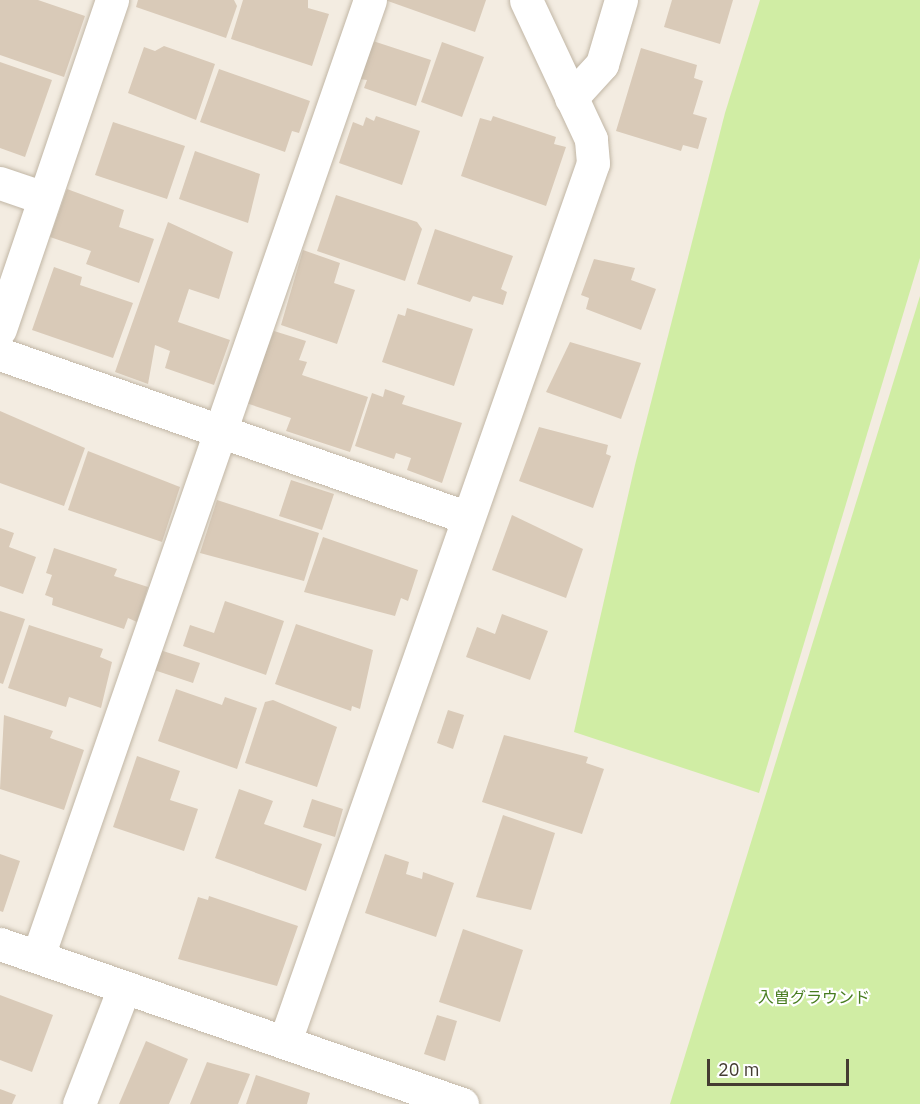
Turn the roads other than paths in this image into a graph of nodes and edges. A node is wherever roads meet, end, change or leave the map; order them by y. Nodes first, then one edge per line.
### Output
1 (112, 0) edge
2 (370, 0) edge
3 (526, 0) edge
4 (621, 0) edge
5 (571, 98) junction
6 (0, 183) edge
7 (40, 197) junction
8 (0, 329) edge
9 (0, 354) edge
10 (221, 433) junction
11 (466, 517) junction
12 (0, 944) edge
13 (38, 956) junction
14 (124, 988) junction
15 (285, 1041) junction
16 (395, 1093) edge
17 (79, 1104) edge
18 (462, 1104) edge

1 - 7 street
2 - 10 street
3 - 5 street
4 - 5 street
5 - 11 street
6 - 7 street
7 - 8 street
9 - 10 street
10 - 11 street
10 - 13 street
11 - 15 street
12 - 13 street
13 - 14 street
14 - 15 street
14 - 17 street
15 - 16 street
16 - 18 street

